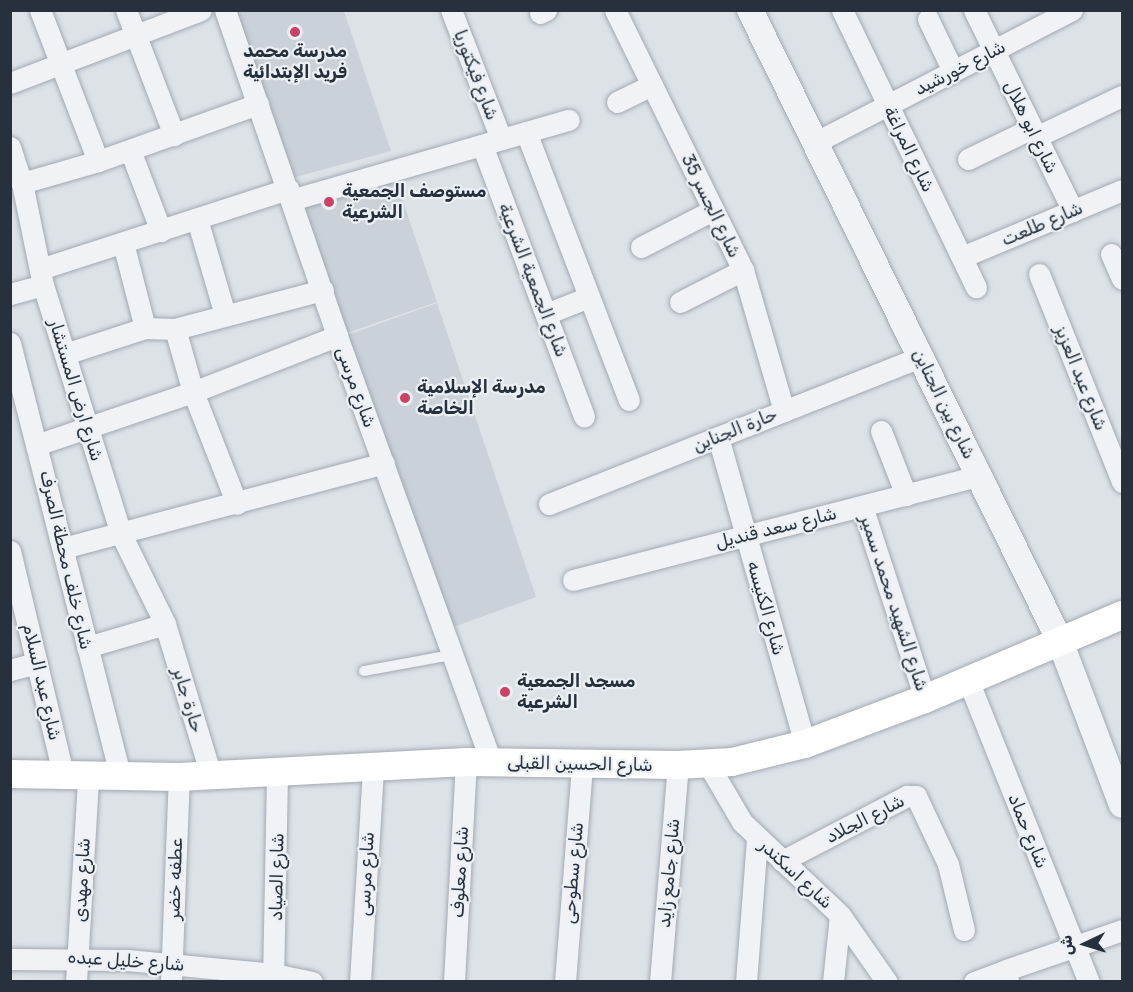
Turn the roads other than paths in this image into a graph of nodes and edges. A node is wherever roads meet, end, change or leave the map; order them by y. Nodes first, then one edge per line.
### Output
1 (40, 10) edge
2 (126, 10) edge
3 (201, 10) edge
4 (225, 10) edge
5 (451, 10) edge
6 (615, 10) edge
7 (750, 10) edge
8 (842, 10) edge
9 (974, 10) edge
10 (1072, 10) edge
11 (928, 19) dead end
12 (135, 35) junction
13 (994, 51) junction
14 (60, 64) junction
15 (953, 71) junction
16 (10, 83) edge
17 (652, 85) junction
18 (1122, 96) edge
19 (617, 102) dead end
20 (258, 104) junction
21 (888, 105) junction
22 (569, 120) dead end
23 (526, 132) junction
24 (1034, 133) junction
25 (174, 135) junction
26 (492, 142) junction
27 (816, 142) junction
28 (10, 147) edge
29 (130, 150) junction
30 (968, 159) dead end
31 (98, 162) junction
32 (22, 183) junction
33 (1122, 190) edge
34 (290, 194) junction
35 (713, 210) junction
36 (1073, 211) junction
37 (197, 219) junction
38 (161, 231) junction
39 (123, 243) junction
40 (641, 247) dead end
41 (1111, 254) dead end
42 (962, 258) junction
43 (743, 270) junction
44 (1039, 274) dead end
45 (42, 277) junction
46 (1122, 279) edge
47 (976, 286) dead end
48 (323, 290) junction
49 (10, 294) edge
50 (589, 297) junction
51 (680, 302) dead end
52 (546, 314) junction
53 (225, 315) junction
54 (145, 328) junction
55 (175, 329) junction
56 (337, 336) junction
57 (10, 343) edge
58 (65, 354) junction
59 (921, 357) junction
60 (193, 392) junction
61 (629, 400) dead end
62 (784, 411) junction
63 (584, 416) dead end
64 (87, 427) junction
65 (882, 430) dead end
66 (718, 437) junction
67 (39, 444) junction
68 (384, 463) junction
69 (980, 476) junction
70 (1122, 482) edge
71 (906, 495) junction
72 (237, 504) junction
73 (549, 504) dead end
74 (862, 506) junction
75 (121, 534) junction
76 (746, 536) junction
77 (63, 548) junction
78 (12, 561) edge
79 (573, 580) dead end
80 (1122, 615) edge
81 (165, 624) junction
82 (1060, 641) junction
83 (87, 647) junction
84 (451, 655) junction
85 (37, 663) junction
86 (10, 670) edge
87 (364, 671) dead end
88 (968, 680) junction
89 (925, 699) junction
90 (805, 744) junction
91 (479, 762) junction
92 (582, 764) junction
93 (708, 764) junction
94 (678, 765) junction
95 (373, 767) junction
96 (278, 772) junction
97 (10, 774) edge
98 (212, 775) junction
99 (179, 777) junction
100 (76, 778) junction
101 (121, 778) junction
102 (1122, 805) edge
103 (758, 838) junction
104 (782, 861) junction
105 (840, 915) junction
106 (964, 930) dead end
107 (1122, 930) edge
108 (1075, 946) junction
109 (77, 957) junction
110 (10, 960) edge
111 (171, 973) edge
112 (1006, 976) edge
113 (273, 978) edge
114 (76, 981) edge
115 (312, 981) edge
116 (360, 981) edge
117 (454, 981) edge
118 (565, 981) edge
119 (660, 981) edge
120 (746, 981) edge
121 (833, 981) edge
122 (887, 981) edge
123 (975, 981) edge
124 (1089, 981) edge

1 - 14 street
2 - 12 street
3 - 12 street
4 - 20 street, شارع مرسى
5 - 26 street, شارع فيكتوريا
6 - 17 street, شارع الجسر 35
7 - 27 street, شارع بين الجناين
8 - 21 street, شارع المراغة
9 - 13 street, شارع ابو هلال
10 - 13 street, شارع خورشيد
11 - 15 street
12 - 14 street
12 - 25 street
13 - 15 street, شارع خورشيد
13 - 24 street, شارع ابو هلال
14 - 16 street
14 - 31 street
15 - 21 street, شارع خورشيد
17 - 19 street
17 - 35 street, شارع الجسر 35
18 - 24 street
20 - 25 street
20 - 34 street, شارع مرسى
21 - 27 street, شارع خورشيد
21 - 42 street, شارع المراغة
22 - 23 street
23 - 26 street
23 - 50 street
24 - 30 street
24 - 36 street, شارع ابو هلال
25 - 29 street
26 - 34 street
26 - 52 street, شارع الجمعية الشرعية
27 - 59 street, شارع بين الجناين
28 - 32 street, شارع ارض المستشار
29 - 31 street
29 - 38 street
31 - 32 street
32 - 45 street, شارع ارض المستشار
33 - 36 street, شارع طلعت
34 - 37 street
34 - 48 street, شارع مرسى
35 - 40 street
35 - 43 street, شارع الجسر 35
36 - 42 street, شارع طلعت
37 - 38 street
37 - 53 street
38 - 39 street
39 - 45 street
39 - 54 street
41 - 46 street
42 - 47 street, شارع المراغة
43 - 51 street
43 - 62 street, شارع الجسر 35
44 - 70 street, شارع عبد العزيز
45 - 49 street
45 - 58 street, شارع ارض المستشار
48 - 53 street
48 - 56 street, شارع مرسى
50 - 52 street
50 - 61 street
52 - 63 street, شارع الجمعية الشرعية
53 - 55 street
54 - 55 street
54 - 58 street
55 - 60 street
56 - 60 street
56 - 68 street, شارع مرسى
57 - 67 street, شارع خلف محطة الصرف
58 - 64 street, شارع ارض المستشار
59 - 62 street, حارة الجناين
59 - 69 street, شارع بين الجناين
60 - 64 street
60 - 72 street
62 - 66 street, حارة الجناين
64 - 67 street
64 - 75 street, شارع ارض المستشار
65 - 71 street
66 - 73 street, حارة الجناين
66 - 76 street, شارع الكنيسه
67 - 77 street, شارع خلف محطة الصرف
68 - 72 street
68 - 84 street, شارع مرسى
69 - 71 street, شارع سعد قنديل
69 - 82 street, شارع بين الجناين
71 - 74 street, شارع سعد قنديل
72 - 75 street
74 - 76 street, شارع سعد قنديل
74 - 89 street, شارع الشهيد محمد سمير
75 - 77 street
75 - 81 street, شارع ارض المستشار
76 - 79 street, شارع سعد قنديل
76 - 90 street, شارع الكنيسه
77 - 83 street, شارع خلف محطة الصرف
78 - 85 street, شارع عبد السلام
80 - 82 main road, شارع الحسين القبلى
81 - 83 street
81 - 98 street, حارة جابر
82 - 88 main road, شارع الحسين القبلى
82 - 102 street, شارع بين الجناين
83 - 101 street, شارع خلف محطة الصرف
84 - 87 lane
84 - 91 street, شارع مرسى
85 - 86 street
85 - 100 street, شارع عبد السلام
88 - 89 main road, شارع الحسين القبلى
88 - 108 street, شارع حماد
89 - 90 main road, شارع الحسين القبلى
90 - 93 main road, شارع الحسين القبلى
91 - 92 main road, شارع الحسين القبلى
91 - 95 main road, شارع الحسين القبلى
91 - 117 street, شارع معلوف
92 - 94 main road, شارع الحسين القبلى
92 - 118 street, شارع سطوحى
93 - 94 main road, شارع الحسين القبلى
93 - 103 street, شارع اسكندر
94 - 119 street, شارع جامع زايد
95 - 96 main road, شارع الحسين القبلى
95 - 116 street, شارع مرسى
96 - 98 main road, شارع الحسين القبلى
96 - 113 street, شارع الصياد
97 - 100 main road, شارع الحسين القبلى
98 - 99 main road, شارع الحسين القبلى
99 - 101 main road, شارع الحسين القبلى
99 - 111 street, عطفه خضر
100 - 101 main road, شارع الحسين القبلى
100 - 109 street, شارع مهدى
103 - 104 street, شارع اسكندر
103 - 120 street
104 - 105 street, شارع اسكندر
104 - 106 street, شارع الجلاد
105 - 121 street
105 - 122 street, شارع اسكندر
107 - 108 street
108 - 112 street
108 - 124 street, شارع حماد
109 - 110 street, شارع خليل عبده
109 - 111 street, شارع خليل عبده
109 - 114 street, شارع مهدى
111 - 113 street, شارع خليل عبده
112 - 123 street
113 - 115 street, شارع خليل عبده

